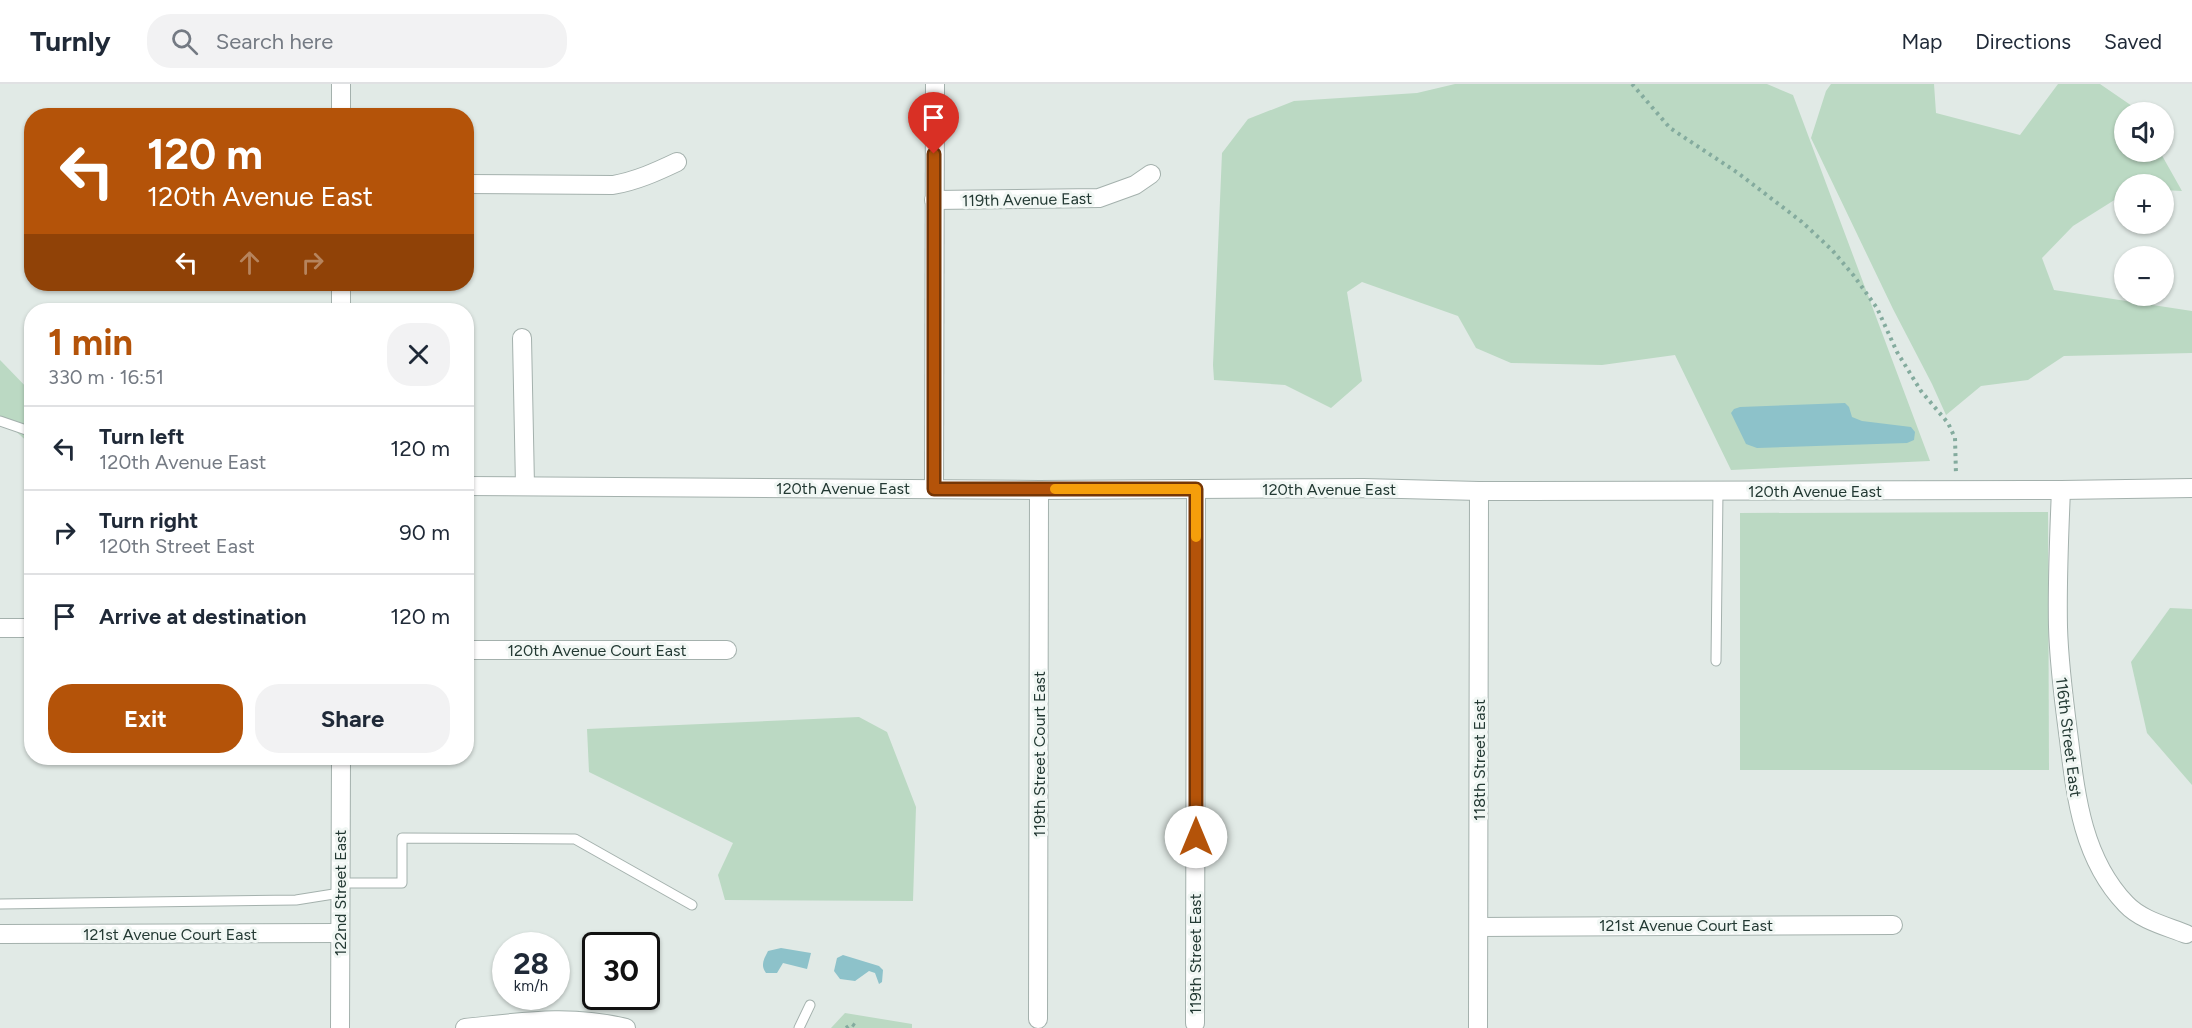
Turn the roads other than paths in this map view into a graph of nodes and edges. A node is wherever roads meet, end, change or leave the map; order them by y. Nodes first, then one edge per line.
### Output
1 (341, 84) edge
2 (935, 84) edge
3 (341, 108) edge
4 (677, 162) dead end
5 (1151, 174) dead end
6 (474, 184) edge
7 (934, 200) junction
8 (522, 338) dead end
9 (0, 421) edge
10 (24, 429) edge
11 (474, 486) edge
12 (525, 486) junction
13 (2192, 488) edge
14 (934, 489) junction
15 (1196, 489) junction
16 (1039, 490) junction
17 (2061, 490) junction
18 (1479, 491) junction
19 (1718, 491) junction
20 (0, 628) edge
21 (24, 628) edge
22 (474, 650) edge
23 (727, 650) dead end
24 (1716, 661) dead end
25 (341, 765) edge
26 (340, 888) junction
27 (0, 904) edge
28 (692, 905) dead end
29 (1893, 925) dead end
30 (1479, 927) junction
31 (340, 933) junction
32 (0, 934) edge
33 (2186, 934) dead end
34 (810, 1005) dead end
35 (1038, 1019) dead end
36 (1195, 1023) dead end
37 (340, 1028) edge
38 (465, 1028) edge
39 (625, 1028) edge
40 (799, 1028) edge
41 (1478, 1028) edge

1 - 3 street
2 - 7 street
4 - 6 street
5 - 7 street, 119th Avenue East
7 - 14 street
8 - 12 street
9 - 10 lane
11 - 12 street, 120th Avenue East
12 - 14 street, 120th Avenue East
13 - 17 street, 120th Avenue East
14 - 16 street, 120th Avenue East
15 - 16 street, 120th Avenue East
15 - 18 street, 120th Avenue East
15 - 36 street, 119th Street East
16 - 35 street, 119th Street Court East
17 - 19 street, 120th Avenue East
17 - 33 street, 116th Street East
18 - 19 street, 120th Avenue East
18 - 30 street, 118th Street East
19 - 24 lane
20 - 21 street
22 - 23 street, 120th Avenue Court East
25 - 26 street, 122nd Street East
26 - 27 lane
26 - 28 lane
26 - 31 street, 122nd Street East
29 - 30 street, 121st Avenue Court East
30 - 41 street, 118th Street East
31 - 32 street, 121st Avenue Court East
31 - 37 street, 122nd Street East
34 - 40 lane
38 - 39 street

